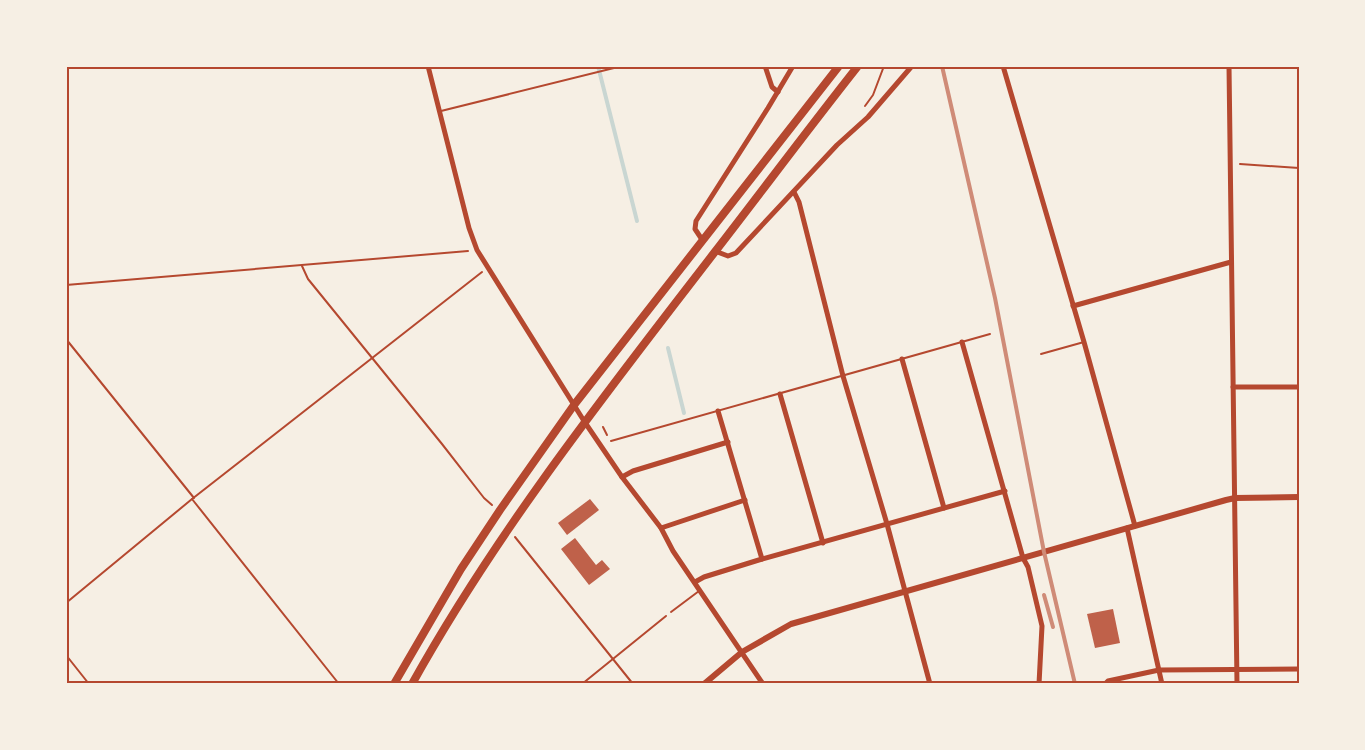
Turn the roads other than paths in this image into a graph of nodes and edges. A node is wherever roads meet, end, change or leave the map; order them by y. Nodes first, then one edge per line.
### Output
1 (428, 66) edge
2 (622, 66) edge
3 (765, 66) edge
4 (793, 66) edge
5 (839, 66) edge
6 (858, 66) edge
7 (912, 66) edge
8 (1003, 66) edge
9 (1229, 66) edge
10 (778, 92) junction
11 (439, 112) junction
12 (794, 192) junction
13 (703, 241) junction
14 (715, 251) junction
15 (1230, 262) junction
16 (1073, 306) junction
17 (990, 334) dead end
18 (962, 342) junction
19 (1084, 342) junction
20 (1041, 354) dead end
21 (902, 359) junction
22 (843, 376) junction
23 (1233, 387) junction
24 (1299, 387) edge
25 (780, 394) junction
26 (574, 405) junction
27 (718, 411) junction
28 (584, 421) junction
29 (611, 441) dead end
30 (728, 442) junction
31 (622, 477) junction
32 (1005, 491) junction
33 (1299, 497) edge
34 (1235, 498) junction
35 (745, 500) junction
36 (944, 508) junction
37 (887, 524) junction
38 (1135, 526) junction
39 (661, 528) junction
40 (1127, 528) junction
41 (823, 543) junction
42 (1023, 558) junction
43 (762, 559) junction
44 (695, 582) junction
45 (700, 590) junction
46 (905, 591) junction
47 (671, 612) road end
48 (742, 652) junction
49 (1299, 669) edge
50 (1159, 670) junction
51 (1237, 670) junction
52 (394, 684) edge
53 (411, 684) edge
54 (704, 684) edge
55 (763, 684) edge
56 (930, 684) edge
57 (1039, 684) edge
58 (1105, 684) edge
59 (1162, 684) edge
60 (1237, 684) edge

1 - 11 street
2 - 11 lane
3 - 10 street
4 - 10 street
5 - 13 highway
6 - 14 highway
7 - 12 street
8 - 16 street
9 - 15 street
10 - 13 street
11 - 26 street
12 - 14 street
12 - 22 street
13 - 26 highway
14 - 28 highway
15 - 16 street
15 - 23 street
16 - 19 street
17 - 18 lane
18 - 21 lane
18 - 32 street
19 - 20 lane
19 - 38 street
21 - 22 lane
21 - 36 street
22 - 25 lane
22 - 37 street
23 - 24 street
23 - 34 street
25 - 27 lane
25 - 41 street
26 - 28 street
26 - 52 highway
27 - 29 lane
27 - 30 street
28 - 31 street
28 - 53 highway
30 - 31 street
30 - 35 street
31 - 39 street
32 - 36 street
32 - 42 street
33 - 34 street
34 - 38 street
34 - 51 street
35 - 39 street
35 - 43 street
36 - 37 street
37 - 41 street
37 - 46 street
38 - 40 street
39 - 44 street
40 - 42 street
40 - 50 street
41 - 43 street
42 - 46 street
42 - 57 street
43 - 44 street
44 - 45 street
45 - 47 lane
45 - 48 street
46 - 48 street
46 - 56 street
48 - 54 street
48 - 55 street
49 - 51 street
50 - 51 street
50 - 58 street
50 - 59 street
51 - 60 street

